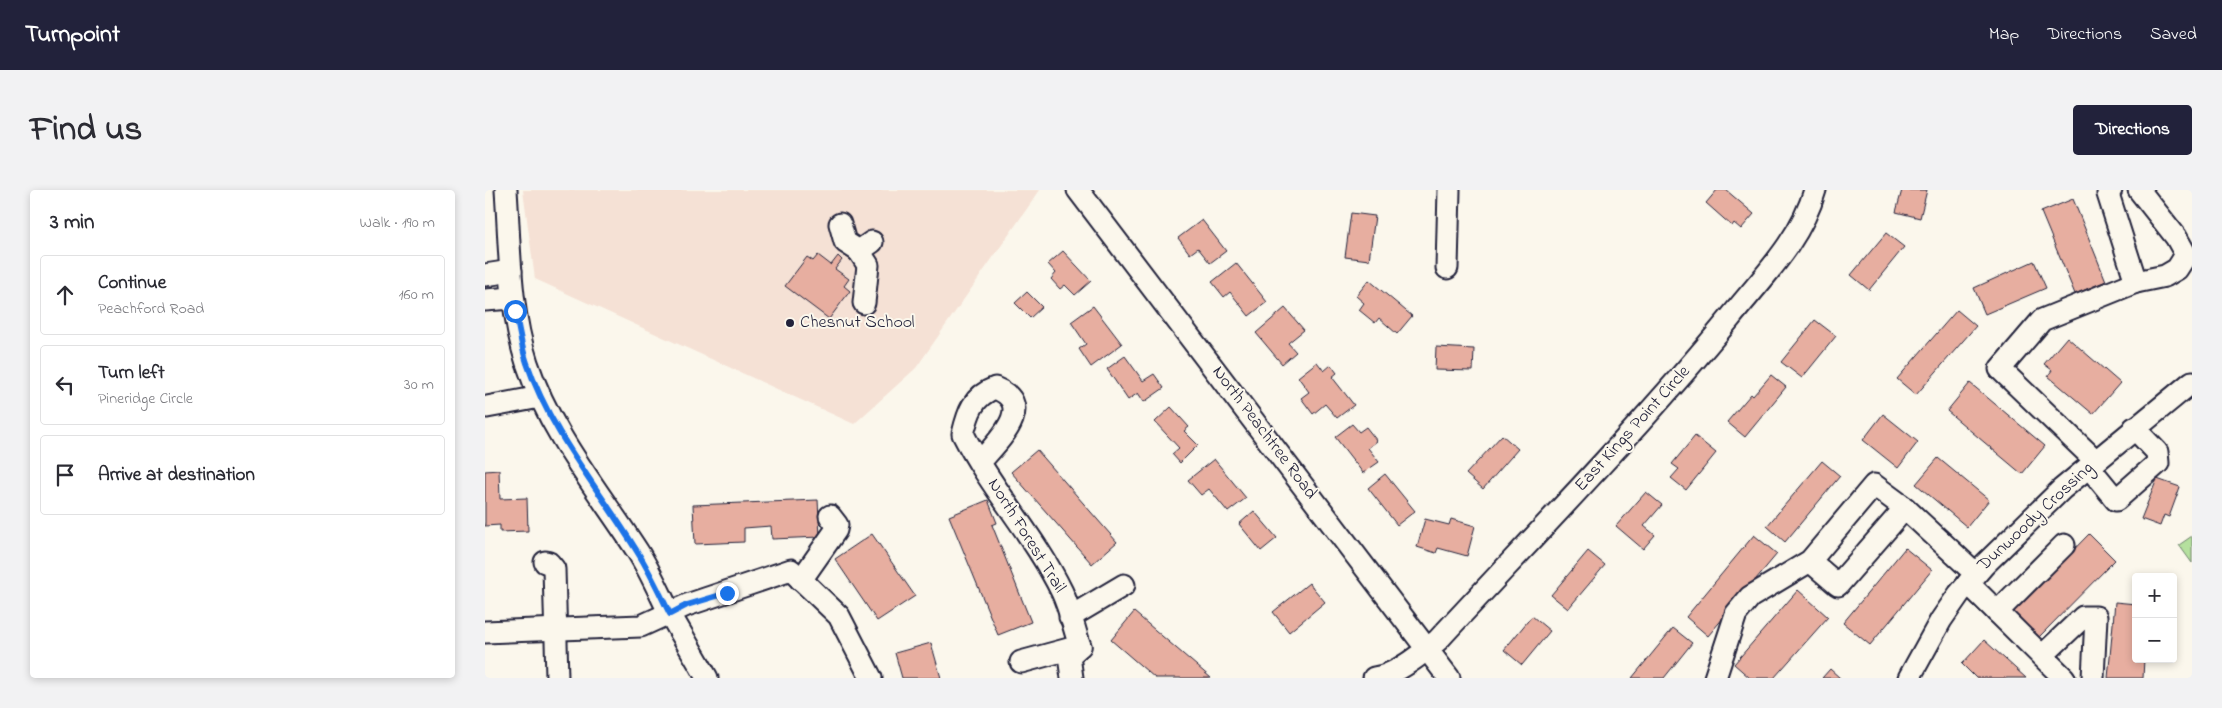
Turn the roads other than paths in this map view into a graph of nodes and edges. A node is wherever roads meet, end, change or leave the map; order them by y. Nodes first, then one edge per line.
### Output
1 (506, 190) edge
2 (1077, 190) edge
3 (1449, 190) edge
4 (1815, 190) edge
5 (2111, 190) edge
6 (2139, 190) edge
7 (840, 224) dead end
8 (1447, 268) dead end
9 (511, 271) junction
10 (485, 275) edge
11 (2135, 282) junction
12 (513, 298) junction
13 (485, 300) edge
14 (864, 303) dead end
15 (2192, 382) edge
16 (540, 397) junction
17 (487, 408) dead end
18 (2134, 428) junction
19 (976, 457) dead end
20 (2092, 464) junction
21 (1905, 508) junction
22 (830, 516) dead end
23 (2064, 545) dead end
24 (1810, 561) junction
25 (545, 562) dead end
26 (1972, 578) junction
27 (801, 580) junction
28 (1124, 585) dead end
29 (1997, 612) junction
30 (670, 614) junction
31 (1070, 617) junction
32 (556, 630) junction
33 (485, 632) edge
34 (1080, 646) junction
35 (1427, 650) junction
36 (2042, 656) junction
37 (1021, 662) dead end
38 (557, 678) edge
39 (707, 678) edge
40 (871, 678) edge
41 (1073, 678) edge
42 (1374, 678) edge
43 (1449, 678) edge
44 (1715, 678) edge
45 (1909, 678) edge
46 (2064, 678) edge
47 (2093, 678) edge

1 - 9 street
2 - 35 street, North Peachtree Road
3 - 8 street
4 - 35 street, East Kings Point Circle
5 - 11 street
6 - 11 street
7 - 14 street
9 - 10 street
9 - 12 street
11 - 20 street
12 - 13 street
12 - 16 street
15 - 18 street, Dunwoody Crossing
16 - 17 street
16 - 30 street
18 - 20 street, Dunwoody Crossing
18 - 20 street
19 - 31 street, North Forest Trail
20 - 26 street, Dunwoody Crossing
21 - 24 street
21 - 24 street
21 - 26 street
22 - 27 street
23 - 29 street
24 - 44 street
25 - 32 street
26 - 29 street
26 - 45 street, Dunwoody Crossing
27 - 30 street
27 - 40 street
28 - 31 street
29 - 36 street
30 - 32 street
30 - 39 street
31 - 34 street, North Forest Trail
32 - 33 street
32 - 38 street
34 - 37 street
34 - 41 street
35 - 42 street
35 - 43 street, North Peachtree Road
36 - 46 street
36 - 47 street

